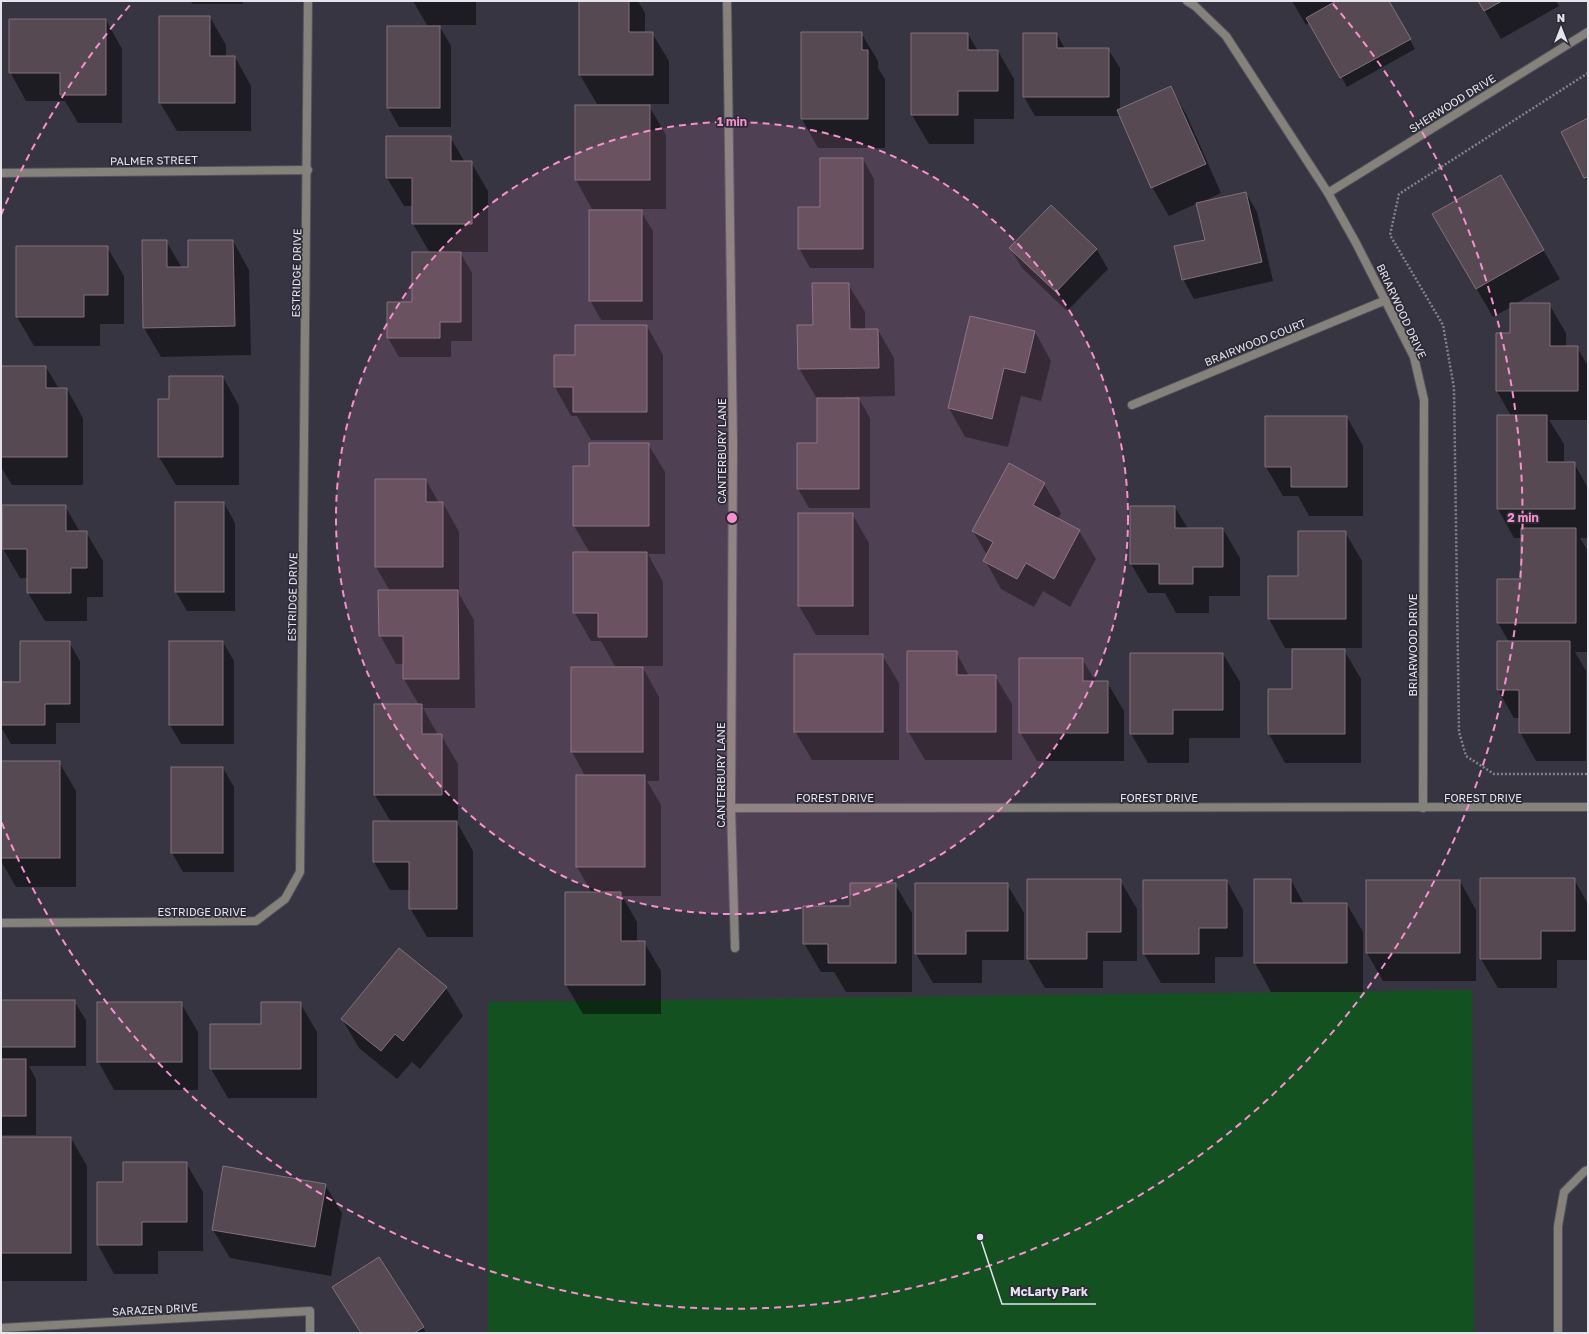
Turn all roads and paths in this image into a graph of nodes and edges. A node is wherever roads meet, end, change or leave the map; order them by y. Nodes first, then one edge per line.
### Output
1 (308, 1) edge
2 (727, 1) edge
3 (1187, 1) edge
4 (1588, 32) edge
5 (1588, 73) edge
6 (308, 170) junction
7 (1, 173) edge
8 (1328, 193) junction
9 (1386, 300) junction
10 (1132, 405) dead end
11 (1588, 774) edge
12 (1588, 807) edge
13 (731, 808) junction
14 (1423, 808) junction
15 (1, 923) edge
16 (735, 948) dead end
17 (1588, 1170) edge
18 (1, 1328) edge
19 (310, 1333) edge
20 (1558, 1333) edge

1 - 6 street, ESTRIDGE DRIVE
2 - 13 street, CANTERBURY LANE
3 - 8 street, BRIARWOOD DRIVE
4 - 8 street, SHERWOOD DRIVE
5 - 11 path
6 - 7 street, PALMER STREET
6 - 15 street, ESTRIDGE DRIVE
8 - 9 street, BRIARWOOD DRIVE
9 - 10 street, BRAIRWOOD COURT
9 - 14 street, BRIARWOOD DRIVE
12 - 14 street, FOREST DRIVE
13 - 14 street, FOREST DRIVE
13 - 16 street, CANTERBURY LANE
17 - 20 street
18 - 19 street, SARAZEN DRIVE

